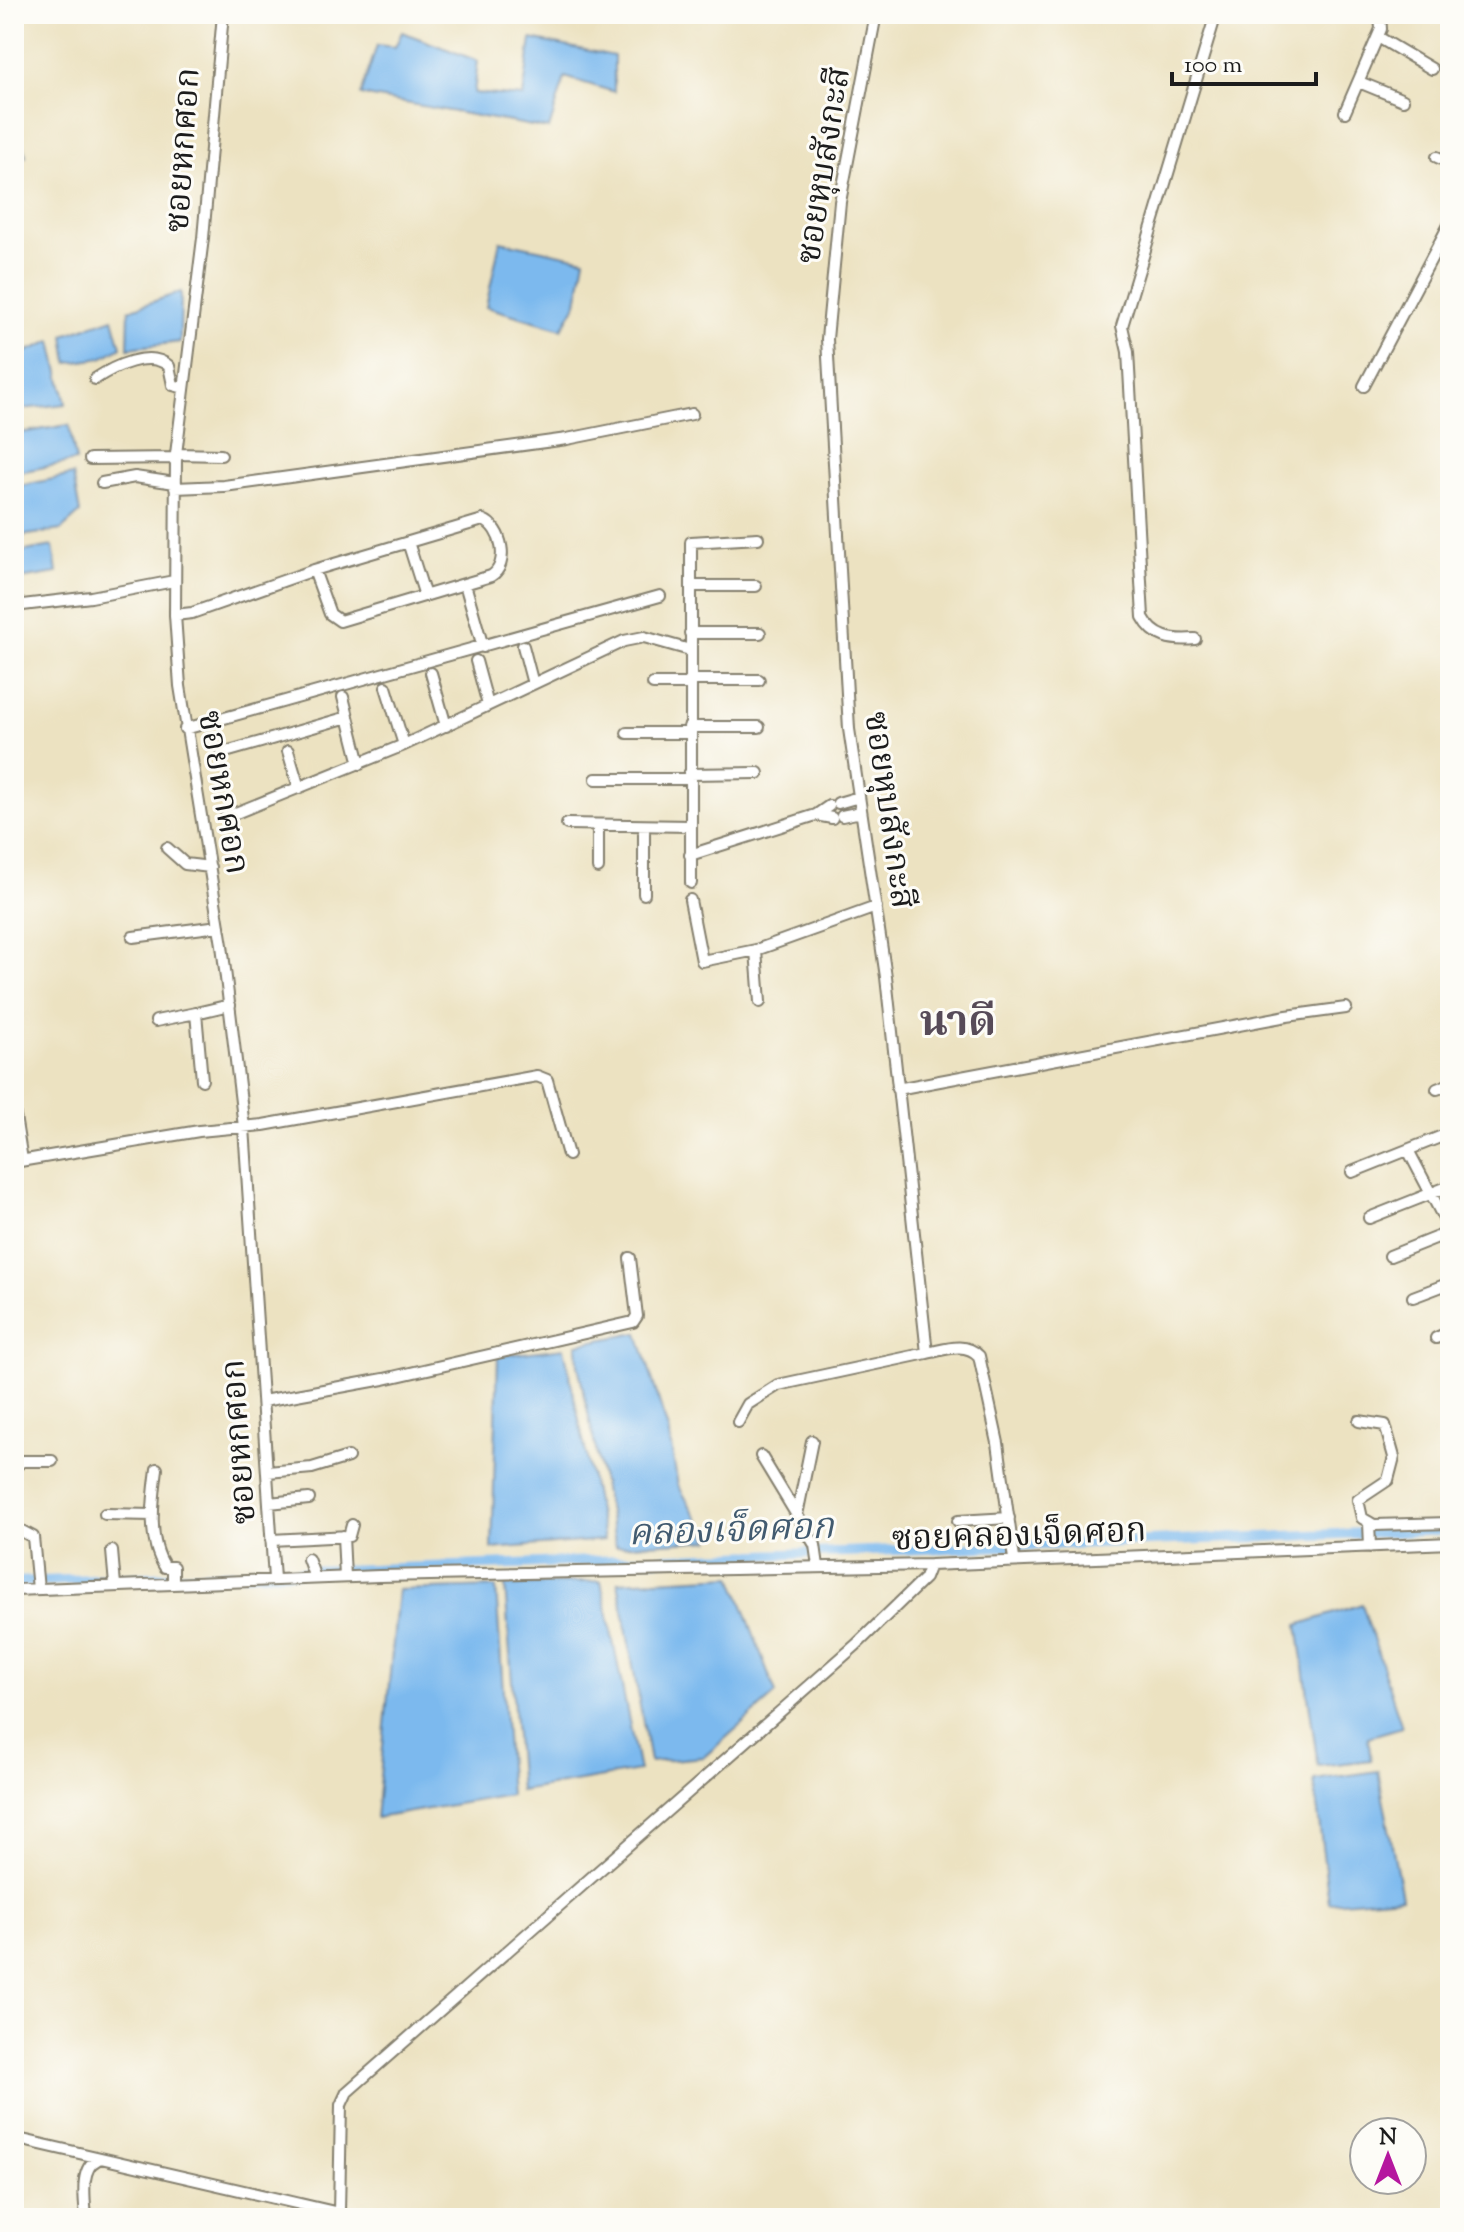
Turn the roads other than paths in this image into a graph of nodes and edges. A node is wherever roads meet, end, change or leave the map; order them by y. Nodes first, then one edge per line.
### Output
1 (223, 14) edge
2 (876, 14) edge
3 (1216, 14) edge
4 (1380, 14) edge
5 (1378, 37) junction
6 (1432, 69) dead end
7 (1359, 82) junction
8 (1403, 100) dead end
9 (1345, 112) dead end
10 (1437, 157) dead end
11 (1450, 163) edge
12 (1450, 223) edge
13 (95, 379) dead end
14 (1364, 386) dead end
15 (184, 388) junction
16 (692, 414) dead end
17 (178, 455) junction
18 (221, 455) dead end
19 (90, 459) dead end
20 (102, 483) dead end
21 (181, 487) junction
22 (758, 538) dead end
23 (408, 542) junction
24 (314, 570) junction
25 (174, 581) junction
26 (465, 584) junction
27 (691, 586) junction
28 (756, 586) dead end
29 (425, 596) junction
30 (660, 596) dead end
31 (14, 606) edge
32 (183, 614) junction
33 (690, 633) junction
34 (760, 633) dead end
35 (1195, 639) dead end
36 (523, 646) dead end
37 (483, 647) junction
38 (690, 650) junction
39 (476, 661) dead end
40 (431, 673) dead end
41 (759, 680) dead end
42 (690, 682) junction
43 (533, 684) junction
44 (653, 684) dead end
45 (386, 687) dead end
46 (343, 697) dead end
47 (488, 705) junction
48 (348, 717) junction
49 (446, 726) junction
50 (194, 727) junction
51 (759, 727) dead end
52 (689, 730) junction
53 (627, 733) dead end
54 (404, 745) junction
55 (288, 751) dead end
56 (222, 753) dead end
57 (360, 764) junction
58 (758, 773) dead end
59 (689, 776) junction
60 (596, 779) dead end
61 (299, 788) junction
62 (859, 797) junction
63 (861, 812) junction
64 (816, 815) junction
65 (226, 817) dead end
66 (567, 824) dead end
67 (598, 825) junction
68 (644, 826) junction
69 (690, 826) junction
70 (167, 848) dead end
71 (690, 855) junction
72 (210, 867) junction
73 (598, 868) dead end
74 (691, 883) dead end
75 (644, 894) dead end
76 (690, 900) dead end
77 (876, 907) junction
78 (219, 926) junction
79 (133, 937) dead end
80 (756, 950) junction
81 (760, 1002) dead end
82 (230, 1005) junction
83 (1346, 1008) dead end
84 (196, 1013) junction
85 (156, 1021) dead end
86 (202, 1080) dead end
87 (1450, 1084) edge
88 (904, 1087) junction
89 (1437, 1089) dead end
90 (14, 1110) edge
91 (253, 1126) junction
92 (1450, 1133) edge
93 (1408, 1150) junction
94 (568, 1155) dead end
95 (18, 1161) edge
96 (1352, 1172) dead end
97 (1450, 1186) edge
98 (1430, 1194) junction
99 (1369, 1218) dead end
100 (1450, 1231) edge
101 (1390, 1256) dead end
102 (630, 1258) dead end
103 (1450, 1283) edge
104 (1413, 1297) dead end
105 (1450, 1332) edge
106 (1436, 1338) dead end
107 (927, 1353) junction
108 (263, 1401) junction
109 (1359, 1421) dead end
110 (738, 1422) dead end
111 (812, 1441) dead end
112 (761, 1456) dead end
113 (348, 1457) dead end
114 (52, 1461) dead end
115 (14, 1468) edge
116 (157, 1469) dead end
117 (276, 1471) junction
118 (309, 1499) dead end
119 (278, 1503) junction
120 (105, 1514) dead end
121 (153, 1515) junction
122 (797, 1515) junction
123 (1009, 1518) junction
124 (958, 1521) dead end
125 (1450, 1523) edge
126 (352, 1525) dead end
127 (1369, 1525) junction
128 (14, 1527) edge
129 (343, 1536) junction
130 (280, 1539) junction
131 (1450, 1543) edge
132 (1370, 1546) junction
133 (112, 1551) dead end
134 (1014, 1551) junction
135 (817, 1559) junction
136 (930, 1565) junction
137 (345, 1571) junction
138 (173, 1578) junction
139 (274, 1579) junction
140 (115, 1585) junction
141 (38, 1586) junction
142 (14, 1590) edge
143 (14, 2138) edge
144 (97, 2160) junction
145 (86, 2218) edge

1 - 15 street, ซอยหกศอก
2 - 62 street, ซอยหุบสังกะสี
3 - 35 street
4 - 5 street
5 - 6 street
5 - 7 street
7 - 8 street
7 - 9 street
10 - 11 street
12 - 14 street
13 - 15 street
15 - 17 street, ซอยหกศอก
16 - 21 street
17 - 18 street
17 - 19 street
17 - 21 street, ซอยหกศอก
20 - 21 street
21 - 25 street, ซอยหกศอก
22 - 27 street
23 - 24 street
23 - 26 street
23 - 29 street
24 - 29 street
24 - 32 street
25 - 31 street
25 - 32 street, ซอยหกศอก
26 - 29 street
26 - 37 street
27 - 28 street
27 - 33 street
30 - 37 street
32 - 50 street, ซอยหกศอก
33 - 34 street
33 - 38 street
36 - 43 street
37 - 50 street
38 - 42 street
38 - 43 street
39 - 47 street
40 - 49 street
41 - 42 street
42 - 44 street
42 - 52 street
43 - 47 street
45 - 54 street
46 - 48 street
47 - 49 street
48 - 56 street
48 - 57 street
49 - 54 street
50 - 72 street, ซอยหกศอก
51 - 52 street
52 - 53 street
52 - 59 street
54 - 57 street
55 - 61 street
57 - 61 street
58 - 59 street
59 - 60 street
59 - 69 street
61 - 65 street
62 - 63 street, ซอยหุบสังกะสี
62 - 64 street
63 - 64 street
63 - 77 street, ซอยหุบสังกะสี
64 - 71 street
66 - 67 street
67 - 68 street
67 - 73 street
68 - 69 street
68 - 75 street
69 - 71 street
70 - 72 street
71 - 74 street
72 - 78 street, ซอยหกศอก
76 - 80 street
77 - 80 street
77 - 88 street, ซอยหุบสังกะสี
78 - 79 street
78 - 82 street, ซอยหกศอก
80 - 81 street
82 - 84 street
82 - 91 street, ซอยหกศอก
83 - 88 street
84 - 85 street
84 - 86 street
87 - 89 street
88 - 107 street, ซอยหุบสังกะสี
90 - 95 street
91 - 94 street
91 - 95 street
91 - 108 street, ซอยหกศอก
92 - 93 street
93 - 96 street
93 - 98 street
97 - 98 street
98 - 99 street
98 - 100 street
100 - 101 street
102 - 108 street
103 - 104 street
105 - 106 street
107 - 110 street
107 - 123 street
108 - 117 street, ซอยหกศอก
109 - 127 street
111 - 122 street
112 - 122 street
113 - 117 street
114 - 115 street
116 - 121 street
117 - 119 street, ซอยหกศอก
118 - 119 street
119 - 130 street, ซอยหกศอก
120 - 121 street
121 - 138 street
122 - 135 street
123 - 124 street
123 - 134 street
125 - 127 street
126 - 129 street
127 - 132 street
128 - 141 street
129 - 130 street
129 - 137 street
130 - 139 street, ซอยหกศอก
131 - 132 street, ซอยคลองเจ็ดศอก
132 - 134 street, ซอยคลองเจ็ดศอก
133 - 140 street
134 - 136 street, ซอยคลองเจ็ดศอก
135 - 136 street, ซอยคลองเจ็ดศอก
135 - 137 street, ซอยคลองเจ็ดศอก
136 - 144 street
137 - 139 street, ซอยคลองเจ็ดศอก
138 - 139 street, ซอยคลองเจ็ดศอก
138 - 140 street, ซอยคลองเจ็ดศอก
140 - 141 street, ซอยคลองเจ็ดศอก
141 - 142 street, ซอยคลองเจ็ดศอก
143 - 144 street
144 - 145 street

